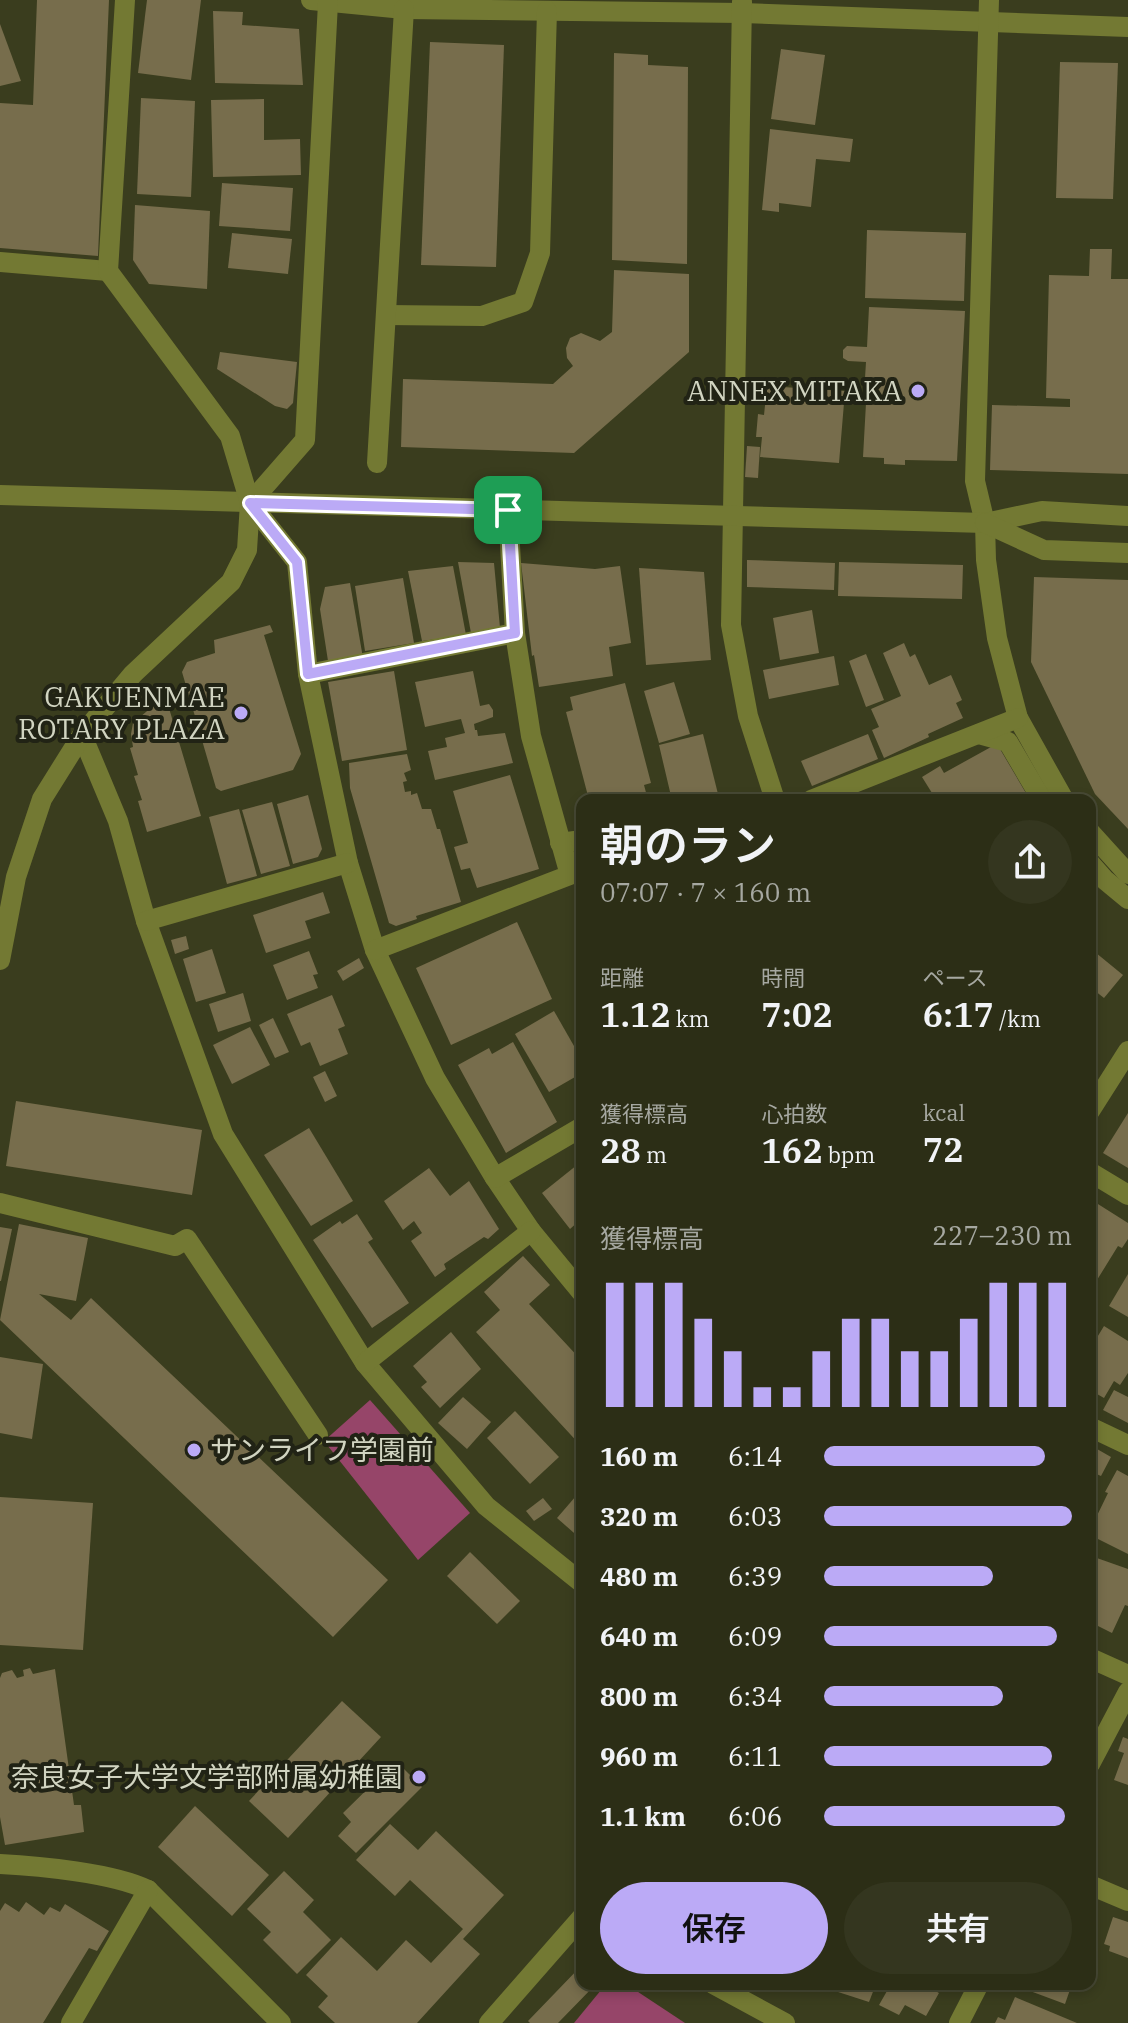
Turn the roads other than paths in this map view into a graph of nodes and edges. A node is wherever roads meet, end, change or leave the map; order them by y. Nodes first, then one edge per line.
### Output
1 (125, 0) edge
2 (989, 0) edge
3 (319, 1) edge
4 (742, 7) edge
5 (404, 9) junction
6 (547, 11) junction
7 (988, 22) junction
8 (1128, 27) edge
9 (0, 262) edge
10 (108, 271) junction
11 (386, 315) junction
12 (377, 463) dead end
13 (0, 495) edge
14 (250, 503) junction
15 (508, 510) junction
16 (735, 514) junction
17 (1128, 516) edge
18 (985, 523) junction
19 (1128, 553) edge
20 (515, 633) junction
21 (308, 674) junction
22 (1018, 718) junction
23 (979, 734) junction
24 (82, 735) junction
25 (773, 794) edge
26 (826, 794) edge
27 (1038, 794) edge
28 (1061, 794) edge
29 (1096, 839) edge
30 (576, 841) edge
31 (560, 843) junction
32 (348, 863) junction
33 (1096, 870) edge
34 (1128, 874) edge
35 (1128, 899) edge
36 (146, 921) junction
37 (375, 950) junction
38 (0, 960) edge
39 (1128, 1051) edge
40 (1096, 1102) edge
41 (576, 1131) edge
42 (1096, 1176) edge
43 (495, 1178) junction
44 (1128, 1195) edge
45 (0, 1203) edge
46 (531, 1231) junction
47 (576, 1286) edge
48 (365, 1363) junction
49 (1096, 1430) edge
50 (318, 1435) dead end
51 (1128, 1445) edge
52 (576, 1578) edge
53 (1096, 1661) edge
54 (1128, 1675) edge
55 (1128, 1692) edge
56 (1096, 1753) edge
57 (0, 1864) edge
58 (1096, 1888) edge
59 (148, 1890) junction
60 (1128, 1901) edge
61 (576, 1924) edge
62 (724, 1990) edge
63 (976, 1990) edge
64 (71, 2023) edge
65 (281, 2023) edge
66 (489, 2023) edge
67 (785, 2023) edge
68 (959, 2023) edge

1 - 10 street
2 - 7 street
3 - 5 street
3 - 14 street
4 - 6 street
4 - 7 street
4 - 16 street
5 - 6 street
5 - 11 street
6 - 11 street
7 - 8 street
7 - 18 street
9 - 10 street
10 - 14 street
11 - 12 street
13 - 14 street
14 - 15 street
14 - 21 street
14 - 24 street
15 - 16 street
15 - 20 street
16 - 18 street
16 - 25 street
17 - 18 street
18 - 19 street
18 - 22 street
20 - 21 street
20 - 31 street
21 - 32 street
22 - 23 street
22 - 28 street
23 - 26 street
23 - 27 street
24 - 36 street
24 - 38 street
29 - 34 street
30 - 31 street
31 - 37 street
32 - 36 street
32 - 37 street
33 - 35 street
36 - 48 street
37 - 43 street
39 - 40 street
41 - 43 street
42 - 44 street
43 - 46 street
45 - 50 street
46 - 47 street
46 - 48 street
48 - 52 street
49 - 51 street
53 - 54 street
55 - 56 street
57 - 59 street
58 - 60 street
59 - 64 street
59 - 65 street
61 - 66 street
62 - 67 street
63 - 68 street

